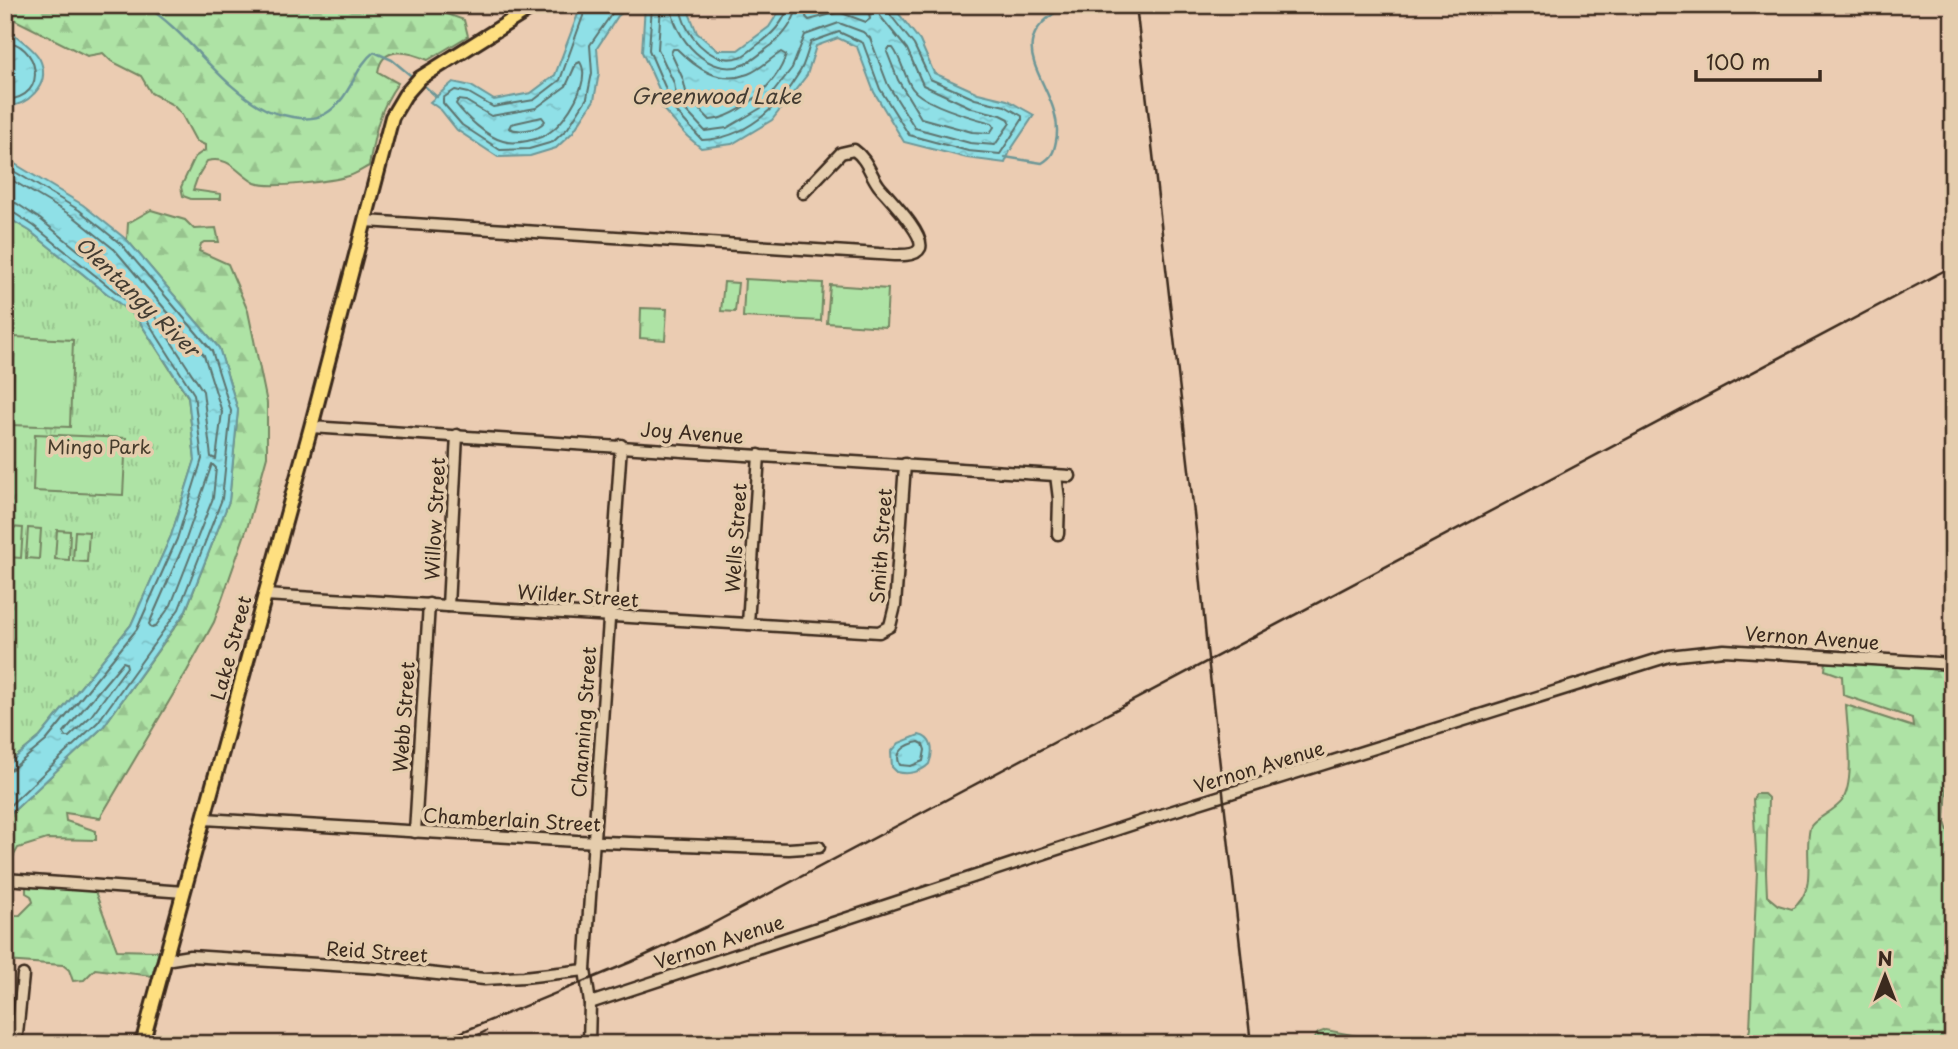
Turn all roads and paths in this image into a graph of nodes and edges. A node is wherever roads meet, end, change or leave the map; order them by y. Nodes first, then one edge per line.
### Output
1 (536, 5) edge
2 (803, 192) dead end
3 (366, 221) junction
4 (311, 427) junction
5 (457, 435) junction
6 (621, 445) junction
7 (759, 455) junction
8 (905, 464) junction
9 (1056, 475) junction
10 (1070, 476) dead end
11 (1058, 534) dead end
12 (265, 595) junction
13 (429, 604) junction
14 (448, 606) junction
15 (609, 616) junction
16 (748, 624) junction
17 (887, 629) joint
18 (1953, 664) edge
19 (204, 819) junction
20 (415, 832) junction
21 (594, 842) junction
22 (819, 848) dead end
23 (5, 879) edge
24 (184, 892) junction
25 (165, 960) junction
26 (585, 970) junction
27 (23, 975) dead end
28 (590, 1003) junction
29 (16, 1044) edge
30 (142, 1044) edge
31 (589, 1044) edge

1 - 3 main road, Lake Street
2 - 3 street
3 - 4 main road, Lake Street
4 - 5 street, Joy Avenue
4 - 12 main road, Lake Street
5 - 6 street, Joy Avenue
5 - 14 street, Willow Street
6 - 7 street, Joy Avenue
6 - 15 street, Channing Street
7 - 8 street, Joy Avenue
7 - 16 street, Wells Street
8 - 9 street, Joy Avenue
8 - 17 street, Smith Street
9 - 10 street, Joy Avenue
9 - 11 street
12 - 13 street, Wilder Street
12 - 19 main road, Lake Street
13 - 14 street, Wilder Street
13 - 20 street, Webb Street
14 - 15 street, Wilder Street
15 - 16 street, Wilder Street
15 - 21 street, Channing Street
16 - 17 street, Wilder Street
18 - 28 street, Vernon Avenue
19 - 20 street, Chamberlain Street
19 - 24 main road, Lake Street
20 - 21 street, Chamberlain Street
21 - 22 street, Chamberlain Street
21 - 26 street, Channing Street
23 - 24 street
24 - 25 main road, Lake Street
25 - 26 street, Reid Street
25 - 30 main road, Lake Street
26 - 28 street, Channing Street
27 - 29 street
28 - 31 street, Channing Street

